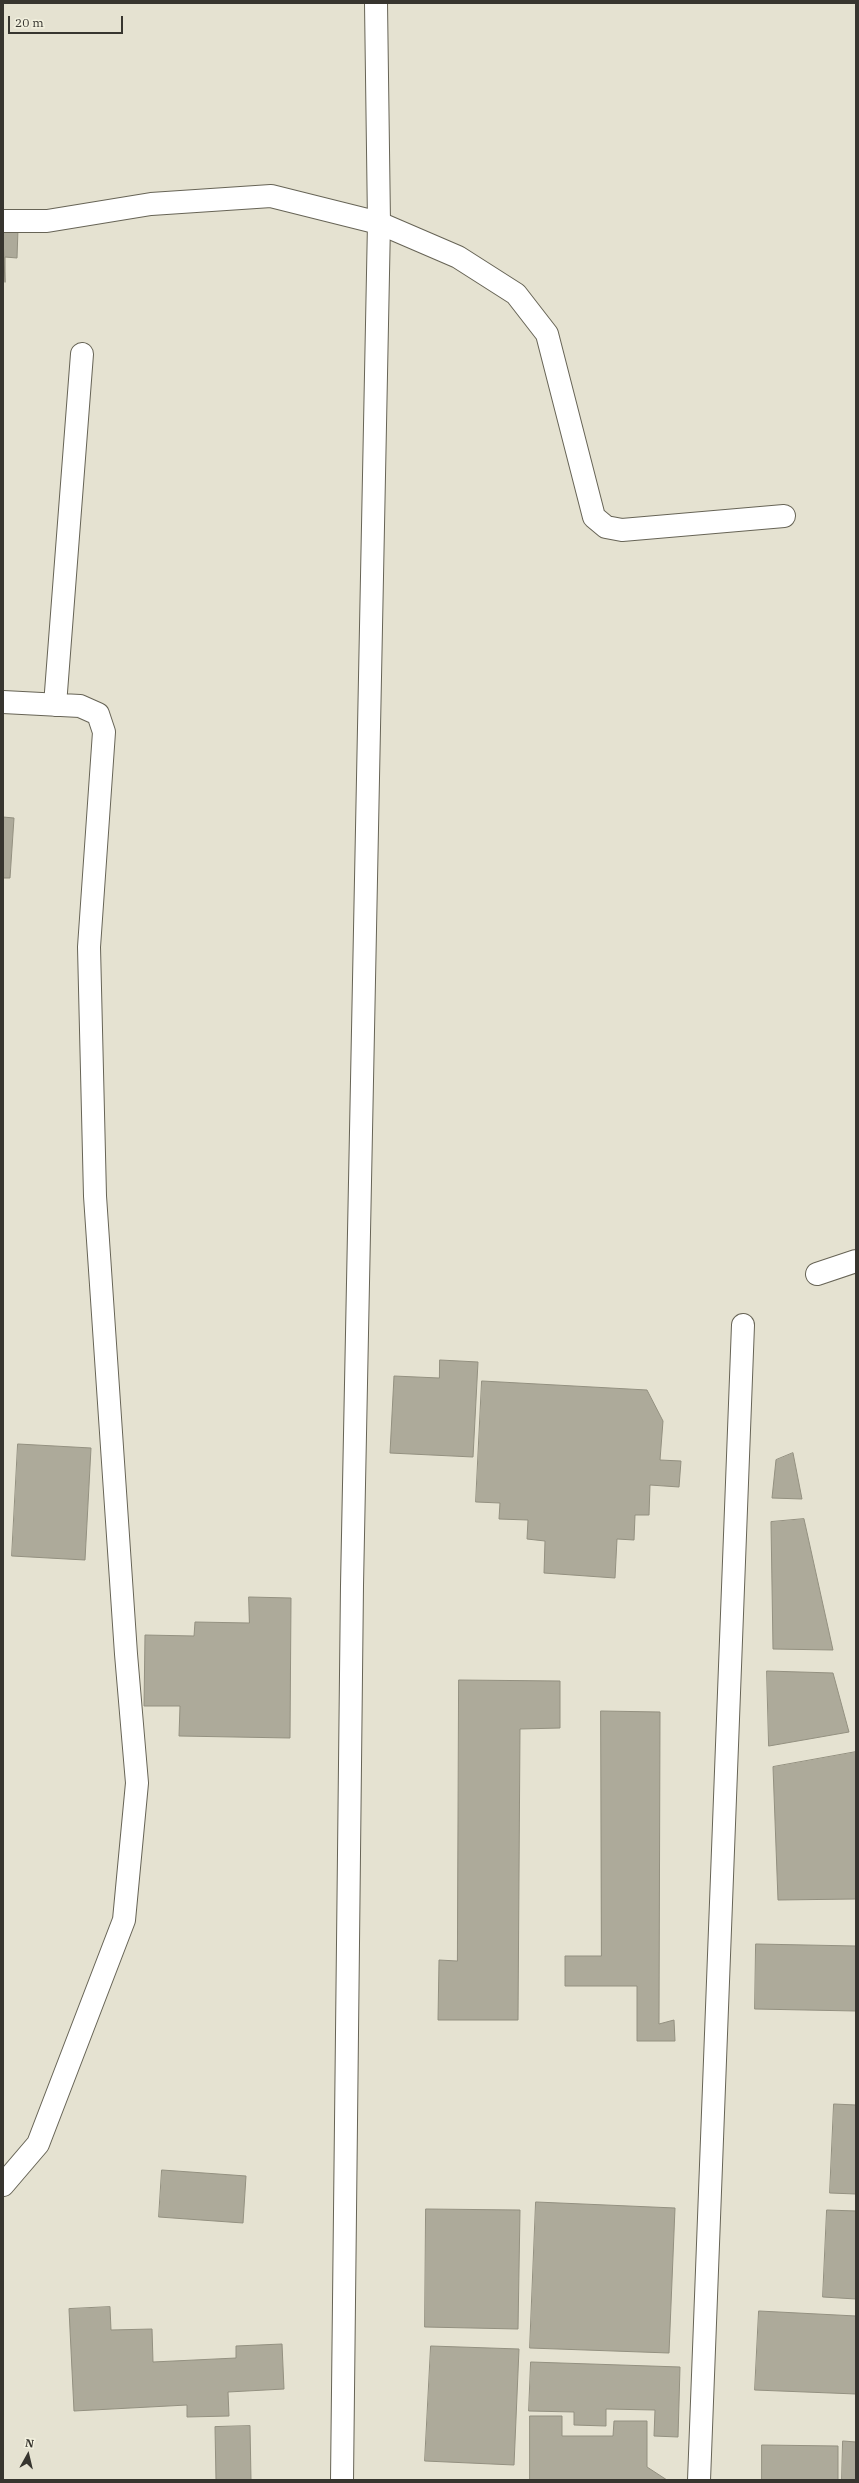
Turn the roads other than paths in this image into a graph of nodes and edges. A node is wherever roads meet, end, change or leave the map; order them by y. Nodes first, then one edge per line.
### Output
1 (376, 3) edge
2 (3, 221) edge
3 (379, 223) junction
4 (82, 354) dead end
5 (784, 516) dead end
6 (3, 702) edge
7 (56, 705) junction
8 (856, 1261) edge
9 (817, 1274) dead end
10 (743, 1326) dead end
11 (3, 2185) edge
12 (342, 2480) edge
13 (699, 2480) edge

1 - 3 street
2 - 3 street
3 - 5 street
3 - 12 street
4 - 7 street
6 - 7 street
7 - 11 street
8 - 9 street
10 - 13 street

